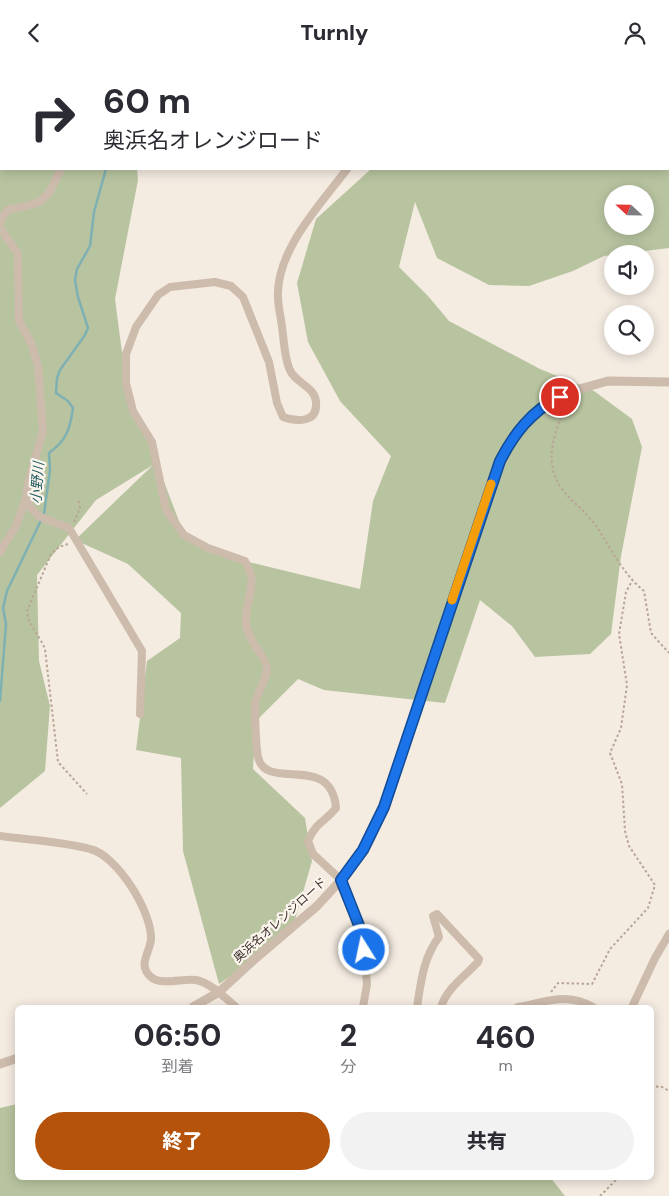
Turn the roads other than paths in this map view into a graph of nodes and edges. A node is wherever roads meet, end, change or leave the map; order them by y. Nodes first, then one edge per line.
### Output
1 (60, 170) edge
2 (346, 170) edge
3 (0, 223) edge
4 (0, 228) edge
5 (669, 382) edge
6 (26, 498) junction
7 (0, 551) edge
8 (140, 714) dead end
9 (0, 836) edge
10 (341, 880) junction
11 (669, 934) edge
12 (220, 993) junction
13 (197, 1005) edge
14 (234, 1005) edge
15 (363, 1005) edge
16 (417, 1005) edge
17 (442, 1005) edge
18 (529, 1005) edge
19 (588, 1005) edge
20 (633, 1005) edge
21 (15, 1059) edge
22 (0, 1064) edge

1 - 3 street
2 - 10 street
4 - 6 street
5 - 10 street, 奥浜名オレンジロード
6 - 7 street
6 - 8 street
9 - 12 street
10 - 12 street, 奥浜名オレンジロード
10 - 15 street
11 - 20 street
12 - 13 street, 奥浜名オレンジロード
12 - 14 street
16 - 17 street
18 - 19 street
21 - 22 street

